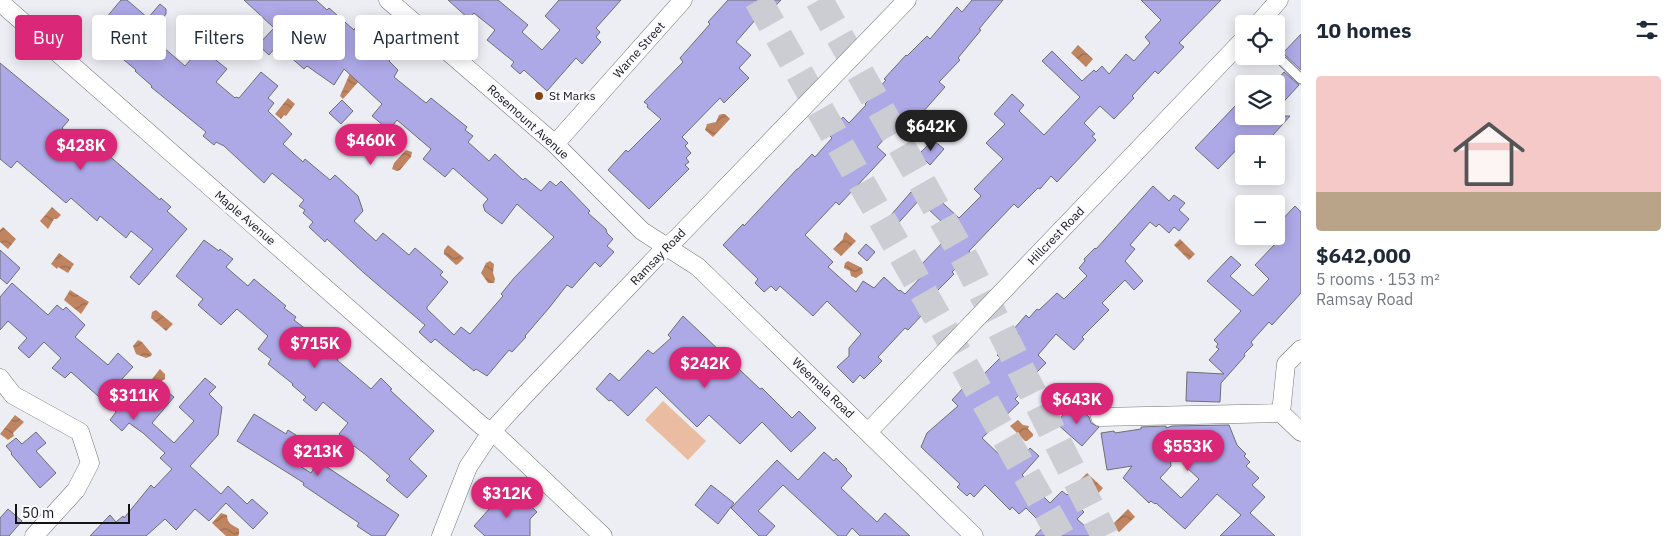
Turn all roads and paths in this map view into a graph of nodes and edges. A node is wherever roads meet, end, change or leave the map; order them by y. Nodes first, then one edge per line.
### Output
1 (388, 0) edge
2 (684, 0) edge
3 (907, 0) edge
4 (1279, 0) edge
5 (0, 2) edge
6 (1266, 15) edge
7 (1235, 48) edge
8 (1285, 64) edge
9 (1301, 79) edge
10 (555, 144) junction
11 (666, 247) junction
12 (1301, 349) edge
13 (0, 378) edge
14 (1281, 413) junction
15 (1100, 417) dead end
16 (492, 431) junction
17 (868, 432) junction
18 (1301, 432) edge
19 (34, 536) edge
20 (441, 536) edge
21 (603, 536) edge
22 (974, 536) edge

1 - 10 street, Rosemount Avenue
2 - 10 street, Warne Street
3 - 11 street, Ramsay Road
4 - 6 street
5 - 16 street, Maple Avenue
7 - 17 street, Hillcrest Road
8 - 9 lane
10 - 11 street, Rosemount Avenue
11 - 16 street, Ramsay Road
11 - 17 street, Weemala Road
12 - 14 street
13 - 19 street
14 - 15 street
14 - 18 street
16 - 20 street, Ramsay Road
16 - 21 street, Maple Avenue
17 - 22 street, Weemala Road

